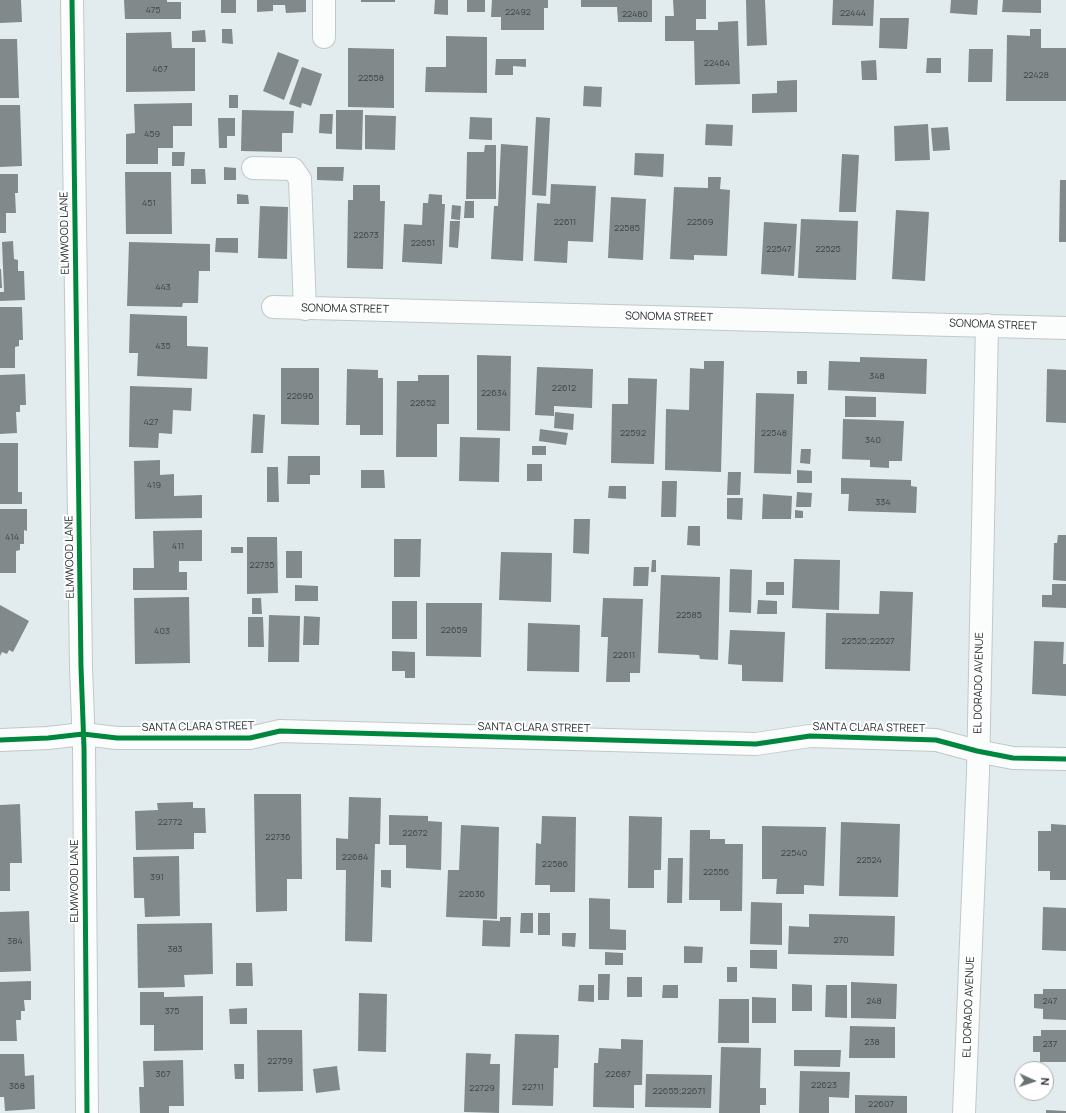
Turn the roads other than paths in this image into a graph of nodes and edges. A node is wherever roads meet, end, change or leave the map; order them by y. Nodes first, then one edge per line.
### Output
1 (72, 0) edge
2 (324, 0) edge
3 (324, 37) dead end
4 (253, 168) dead end
5 (273, 307) dead end
6 (305, 308) junction
7 (987, 325) junction
8 (1066, 328) edge
9 (83, 734) junction
10 (0, 740) edge
11 (977, 750) junction
12 (1066, 759) edge
13 (86, 1113) edge
14 (964, 1113) edge

1 - 9 street, ELMWOOD LANE
2 - 3 street
4 - 6 street
5 - 6 street, SONOMA STREET
6 - 7 street, SONOMA STREET
7 - 8 street, SONOMA STREET
7 - 11 street, EL DORADO AVENUE
9 - 10 street, SANTA CLARA STREET
9 - 11 street, SANTA CLARA STREET
9 - 13 street, ELMWOOD LANE
11 - 12 street, SANTA CLARA STREET
11 - 14 street, EL DORADO AVENUE

